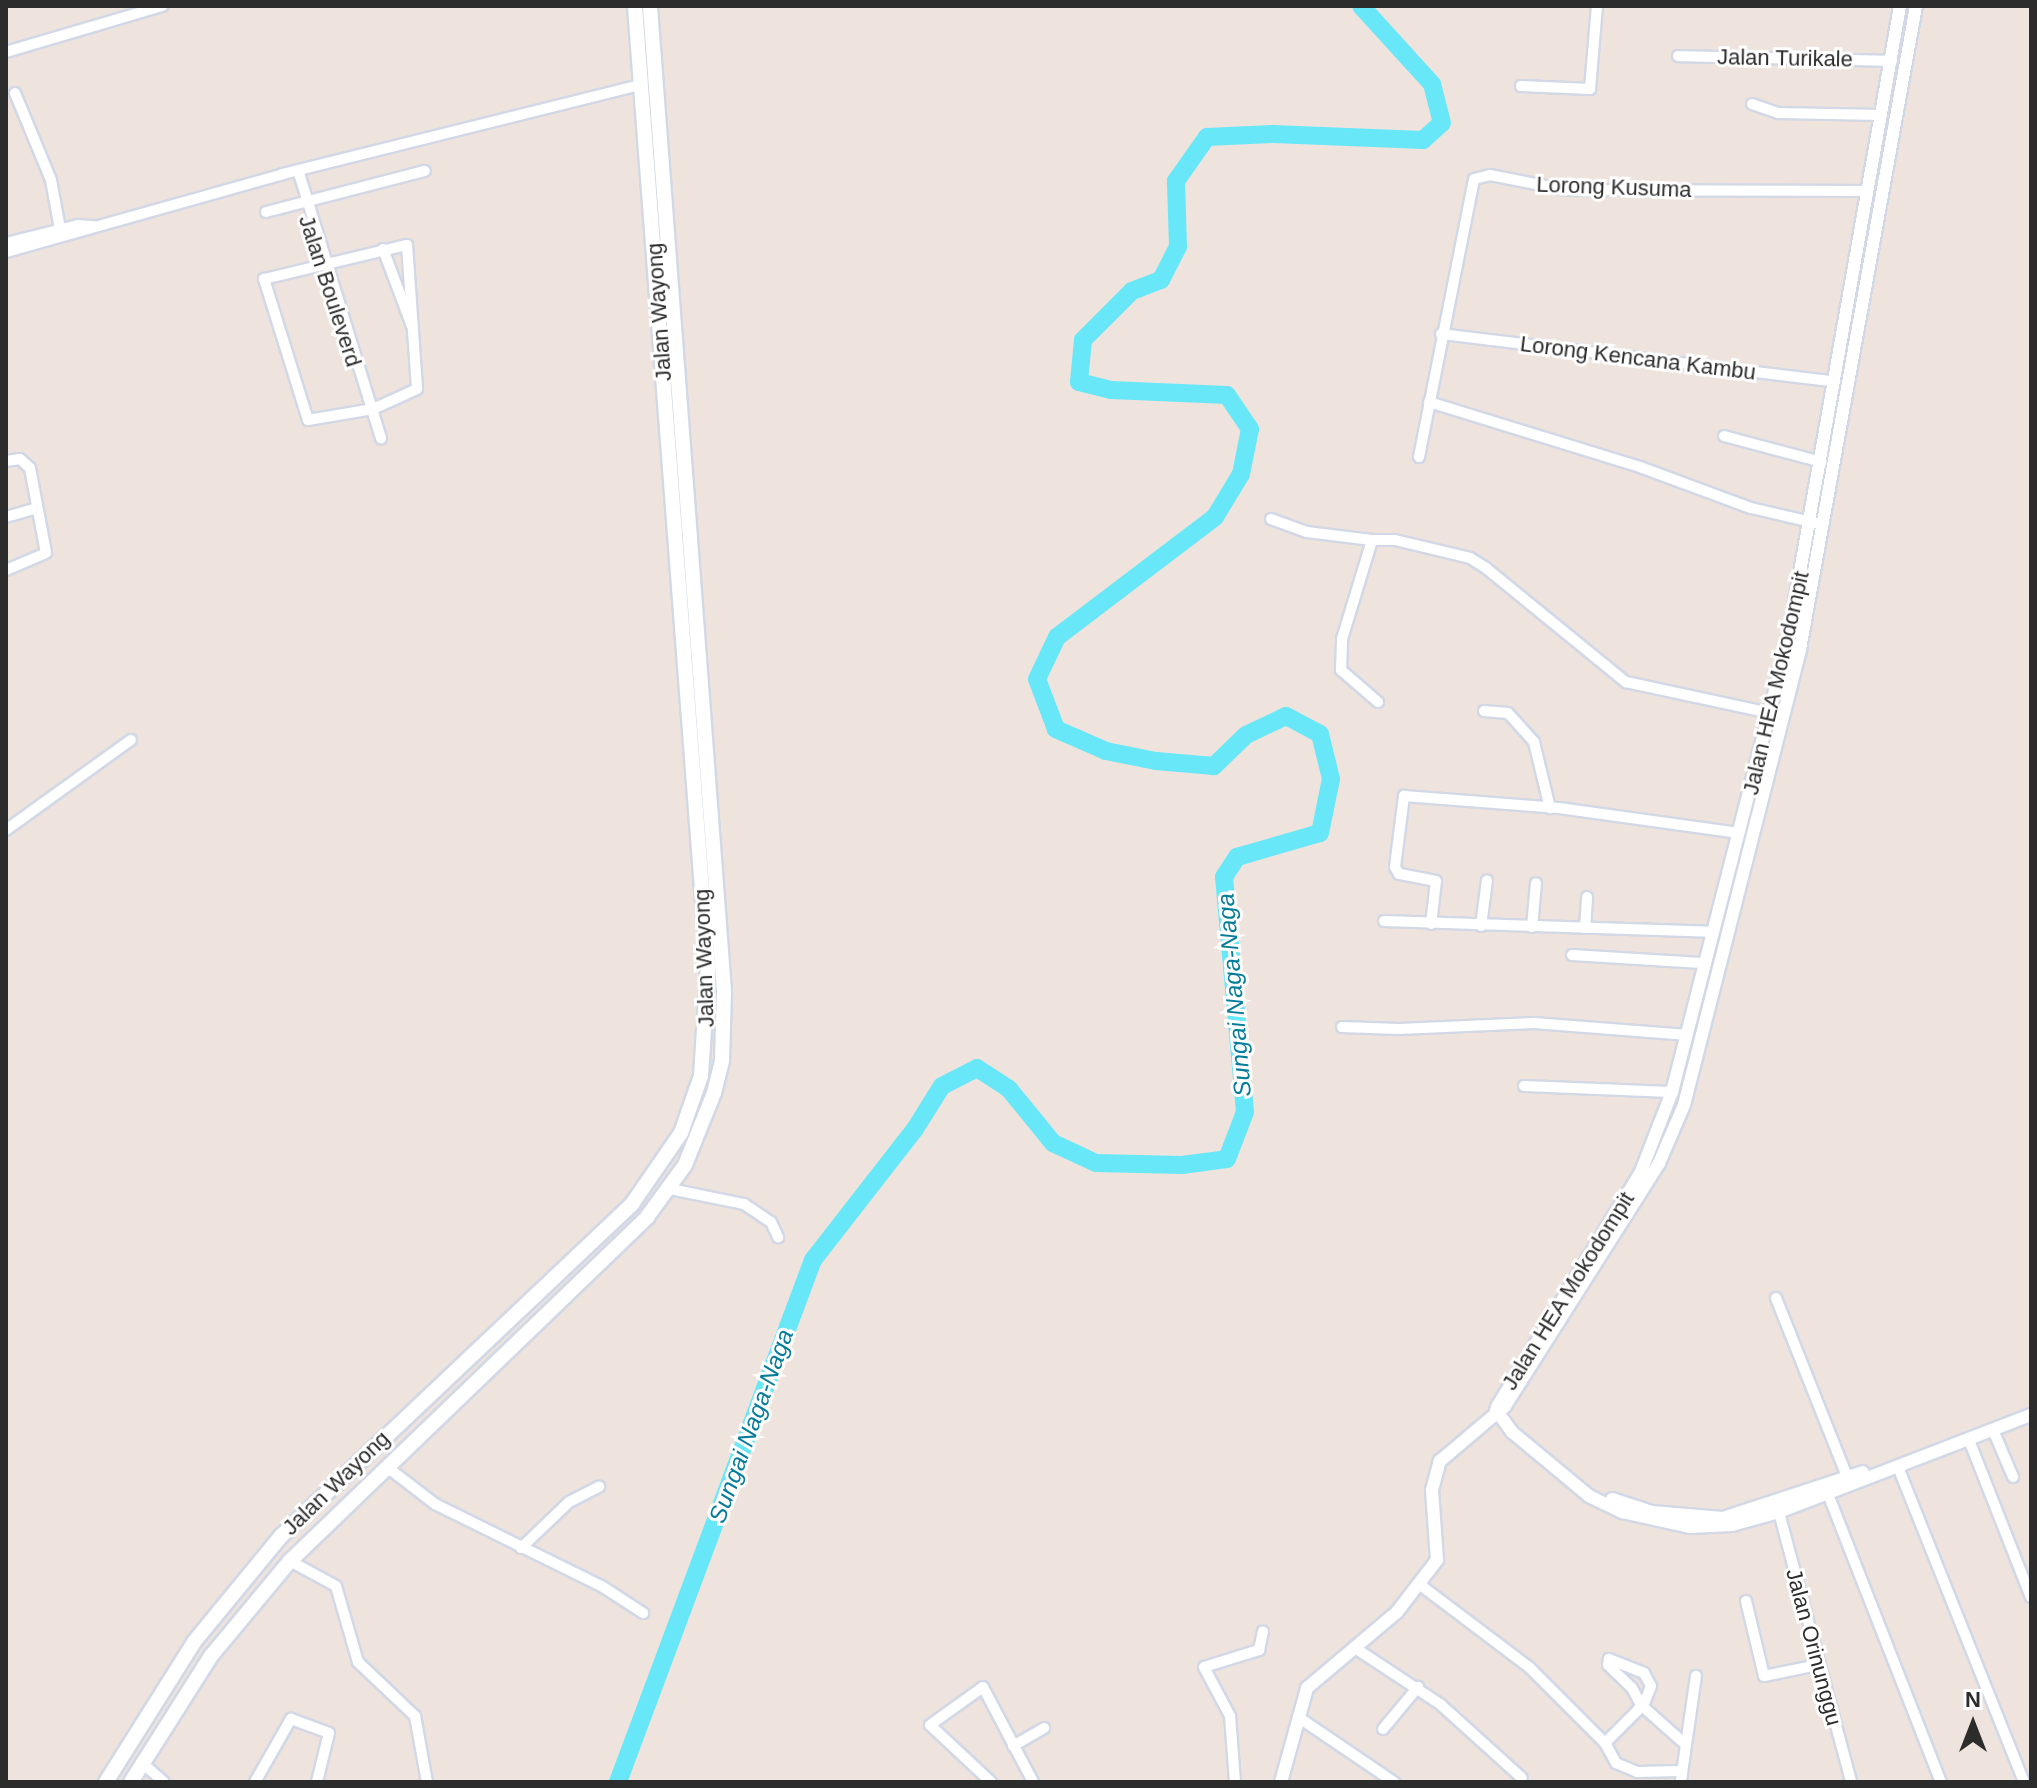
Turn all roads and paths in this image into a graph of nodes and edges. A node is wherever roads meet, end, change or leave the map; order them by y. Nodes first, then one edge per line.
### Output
1 (162, 6) edge
2 (635, 6) edge
3 (650, 6) edge
4 (1597, 6) edge
5 (1900, 6) edge
6 (1916, 6) edge
7 (6, 52) edge
8 (1678, 56) dead end
9 (1892, 61) junction
10 (641, 85) junction
11 (1521, 86) dead end
12 (15, 93) dead end
13 (1752, 104) dead end
14 (1881, 115) junction
15 (294, 171) junction
16 (425, 171) dead end
17 (1867, 191) junction
18 (305, 202) junction
19 (266, 212) dead end
20 (94, 226) junction
21 (60, 229) junction
22 (6, 243) edge
23 (383, 249) junction
24 (6, 252) edge
25 (1856, 252) junction
26 (1870, 254) junction
27 (324, 263) junction
28 (415, 334) junction
29 (1441, 334) junction
30 (1835, 382) junction
31 (1429, 402) junction
32 (370, 410) junction
33 (1724, 436) dead end
34 (381, 438) dead end
35 (1419, 457) dead end
36 (6, 461) edge
37 (1822, 462) junction
38 (37, 508) junction
39 (6, 517) edge
40 (1271, 519) dead end
41 (1812, 522) junction
42 (1826, 525) junction
43 (1372, 540) junction
44 (6, 570) edge
45 (1378, 702) dead end
46 (1484, 711) dead end
47 (1770, 713) junction
48 (131, 740) dead end
49 (1761, 757) junction
50 (1775, 760) junction
51 (1550, 808) junction
52 (7, 832) edge
53 (1739, 833) junction
54 (1734, 851) junction
55 (1750, 855) junction
56 (1487, 880) dead end
57 (1536, 883) dead end
58 (1587, 897) dead end
59 (1384, 921) dead end
60 (1431, 924) junction
61 (1481, 926) junction
62 (1532, 927) junction
63 (1585, 928) junction
64 (1711, 932) junction
65 (1572, 955) dead end
66 (1702, 963) junction
67 (1342, 1027) dead end
68 (1685, 1035) junction
69 (1524, 1086) dead end
70 (1672, 1092) junction
71 (670, 1189) junction
72 (778, 1237) dead end
73 (1776, 1298) dead end
74 (1496, 1410) junction
75 (2019, 1417) edge
76 (1993, 1430) junction
77 (1969, 1440) junction
78 (387, 1467) junction
79 (1898, 1467) junction
80 (2013, 1477) dead end
81 (1849, 1482) junction
82 (599, 1487) dead end
83 (1828, 1494) junction
84 (1778, 1508) junction
85 (521, 1548) junction
86 (290, 1561) junction
87 (1419, 1584) junction
88 (232, 1594) junction
89 (2031, 1597) edge
90 (1746, 1601) dead end
91 (249, 1608) junction
92 (643, 1613) dead end
93 (1263, 1631) dead end
94 (1355, 1648) junction
95 (1817, 1665) junction
96 (1696, 1676) dead end
97 (1418, 1687) junction
98 (1641, 1705) junction
99 (1298, 1717) junction
100 (1044, 1728) dead end
101 (1383, 1729) dead end
102 (1605, 1743) junction
103 (1686, 1745) junction
104 (1013, 1746) junction
105 (141, 1762) junction
106 (1681, 1776) edge
107 (1638, 1777) edge
108 (1522, 1778) dead end
109 (106, 1782) edge
110 (131, 1782) edge
111 (164, 1782) edge
112 (255, 1782) edge
113 (317, 1782) edge
114 (427, 1782) edge
115 (991, 1782) edge
116 (1033, 1782) edge
117 (1235, 1782) edge
118 (1281, 1782) edge
119 (1394, 1782) edge
120 (1851, 1782) edge
121 (1941, 1782) edge
122 (2024, 1782) edge

1 - 7 street
2 - 10 main road, Jalan Wayong
3 - 71 main road, Jalan Wayong
4 - 11 street
5 - 9 street, Jalan HEA Mokodompit
6 - 26 street, Jalan HEA Mokodompit
8 - 9 street, Jalan Turikale
9 - 14 street, Jalan HEA Mokodompit
10 - 15 street
10 - 88 main road, Jalan Wayong
12 - 21 street
13 - 14 street
14 - 17 street, Jalan HEA Mokodompit
15 - 18 street, Jalan Bouleverd
15 - 20 street
16 - 18 street
17 - 25 street, Jalan HEA Mokodompit
17 - 29 street, Lorong Kusuma
18 - 19 street
18 - 27 street, Jalan Bouleverd
20 - 21 street
20 - 24 street
21 - 22 street
23 - 27 street
23 - 28 street
23 - 28 street
25 - 26 street
25 - 30 street, Jalan HEA Mokodompit
26 - 42 street, Jalan HEA Mokodompit
27 - 32 street, Jalan Bouleverd
27 - 32 street
28 - 32 street
29 - 30 street, Lorong Kencana Kambu
29 - 31 street
30 - 37 street, Jalan HEA Mokodompit
31 - 35 street
31 - 41 street
32 - 34 street, Jalan Bouleverd
33 - 37 street
36 - 38 street
37 - 41 street, Jalan HEA Mokodompit
38 - 39 street
38 - 44 street
40 - 43 street
41 - 42 street
41 - 47 street, Jalan HEA Mokodompit
42 - 50 street, Jalan HEA Mokodompit
43 - 45 street
43 - 47 street
46 - 51 street
47 - 49 street, Jalan HEA Mokodompit
48 - 52 street
49 - 50 street
49 - 53 street, Jalan HEA Mokodompit
50 - 55 street, Jalan HEA Mokodompit
51 - 53 street
51 - 60 street
53 - 54 street, Jalan HEA Mokodompit
54 - 55 street
54 - 64 street, Jalan HEA Mokodompit
55 - 74 street, Jalan HEA Mokodompit
56 - 61 street
57 - 62 street
58 - 63 street
59 - 60 street
60 - 61 street
61 - 62 street
62 - 63 street
63 - 64 street
64 - 66 street, Jalan HEA Mokodompit
65 - 66 street
66 - 68 street, Jalan HEA Mokodompit
67 - 68 street
68 - 70 street, Jalan HEA Mokodompit
69 - 70 street
70 - 74 street, Jalan HEA Mokodompit
71 - 72 street
71 - 78 main road, Jalan Wayong
73 - 81 street
74 - 84 street
74 - 87 street
75 - 76 street
75 - 81 street
76 - 77 street
76 - 80 street
77 - 79 street
77 - 89 street
78 - 85 street
78 - 86 main road, Jalan Wayong
79 - 81 street
79 - 122 street
81 - 83 street
81 - 84 street
82 - 85 street
83 - 84 street
83 - 121 street
84 - 95 street, Jalan Orinunggu
85 - 92 street
86 - 91 main road, Jalan Wayong
86 - 114 street
87 - 94 street
87 - 102 street
88 - 91 main road
88 - 109 main road, Jalan Wayong
90 - 95 street
91 - 105 main road, Jalan Wayong
93 - 117 street
94 - 97 street
94 - 99 street
95 - 120 street, Jalan Orinunggu
96 - 103 street
97 - 101 street
97 - 108 street
98 - 98 street
98 - 102 street
98 - 103 street
99 - 118 street
99 - 119 street
100 - 104 street
102 - 107 street
103 - 106 street
104 - 115 street
104 - 116 street
105 - 110 main road, Jalan Wayong
105 - 111 street
106 - 107 street
112 - 113 street

